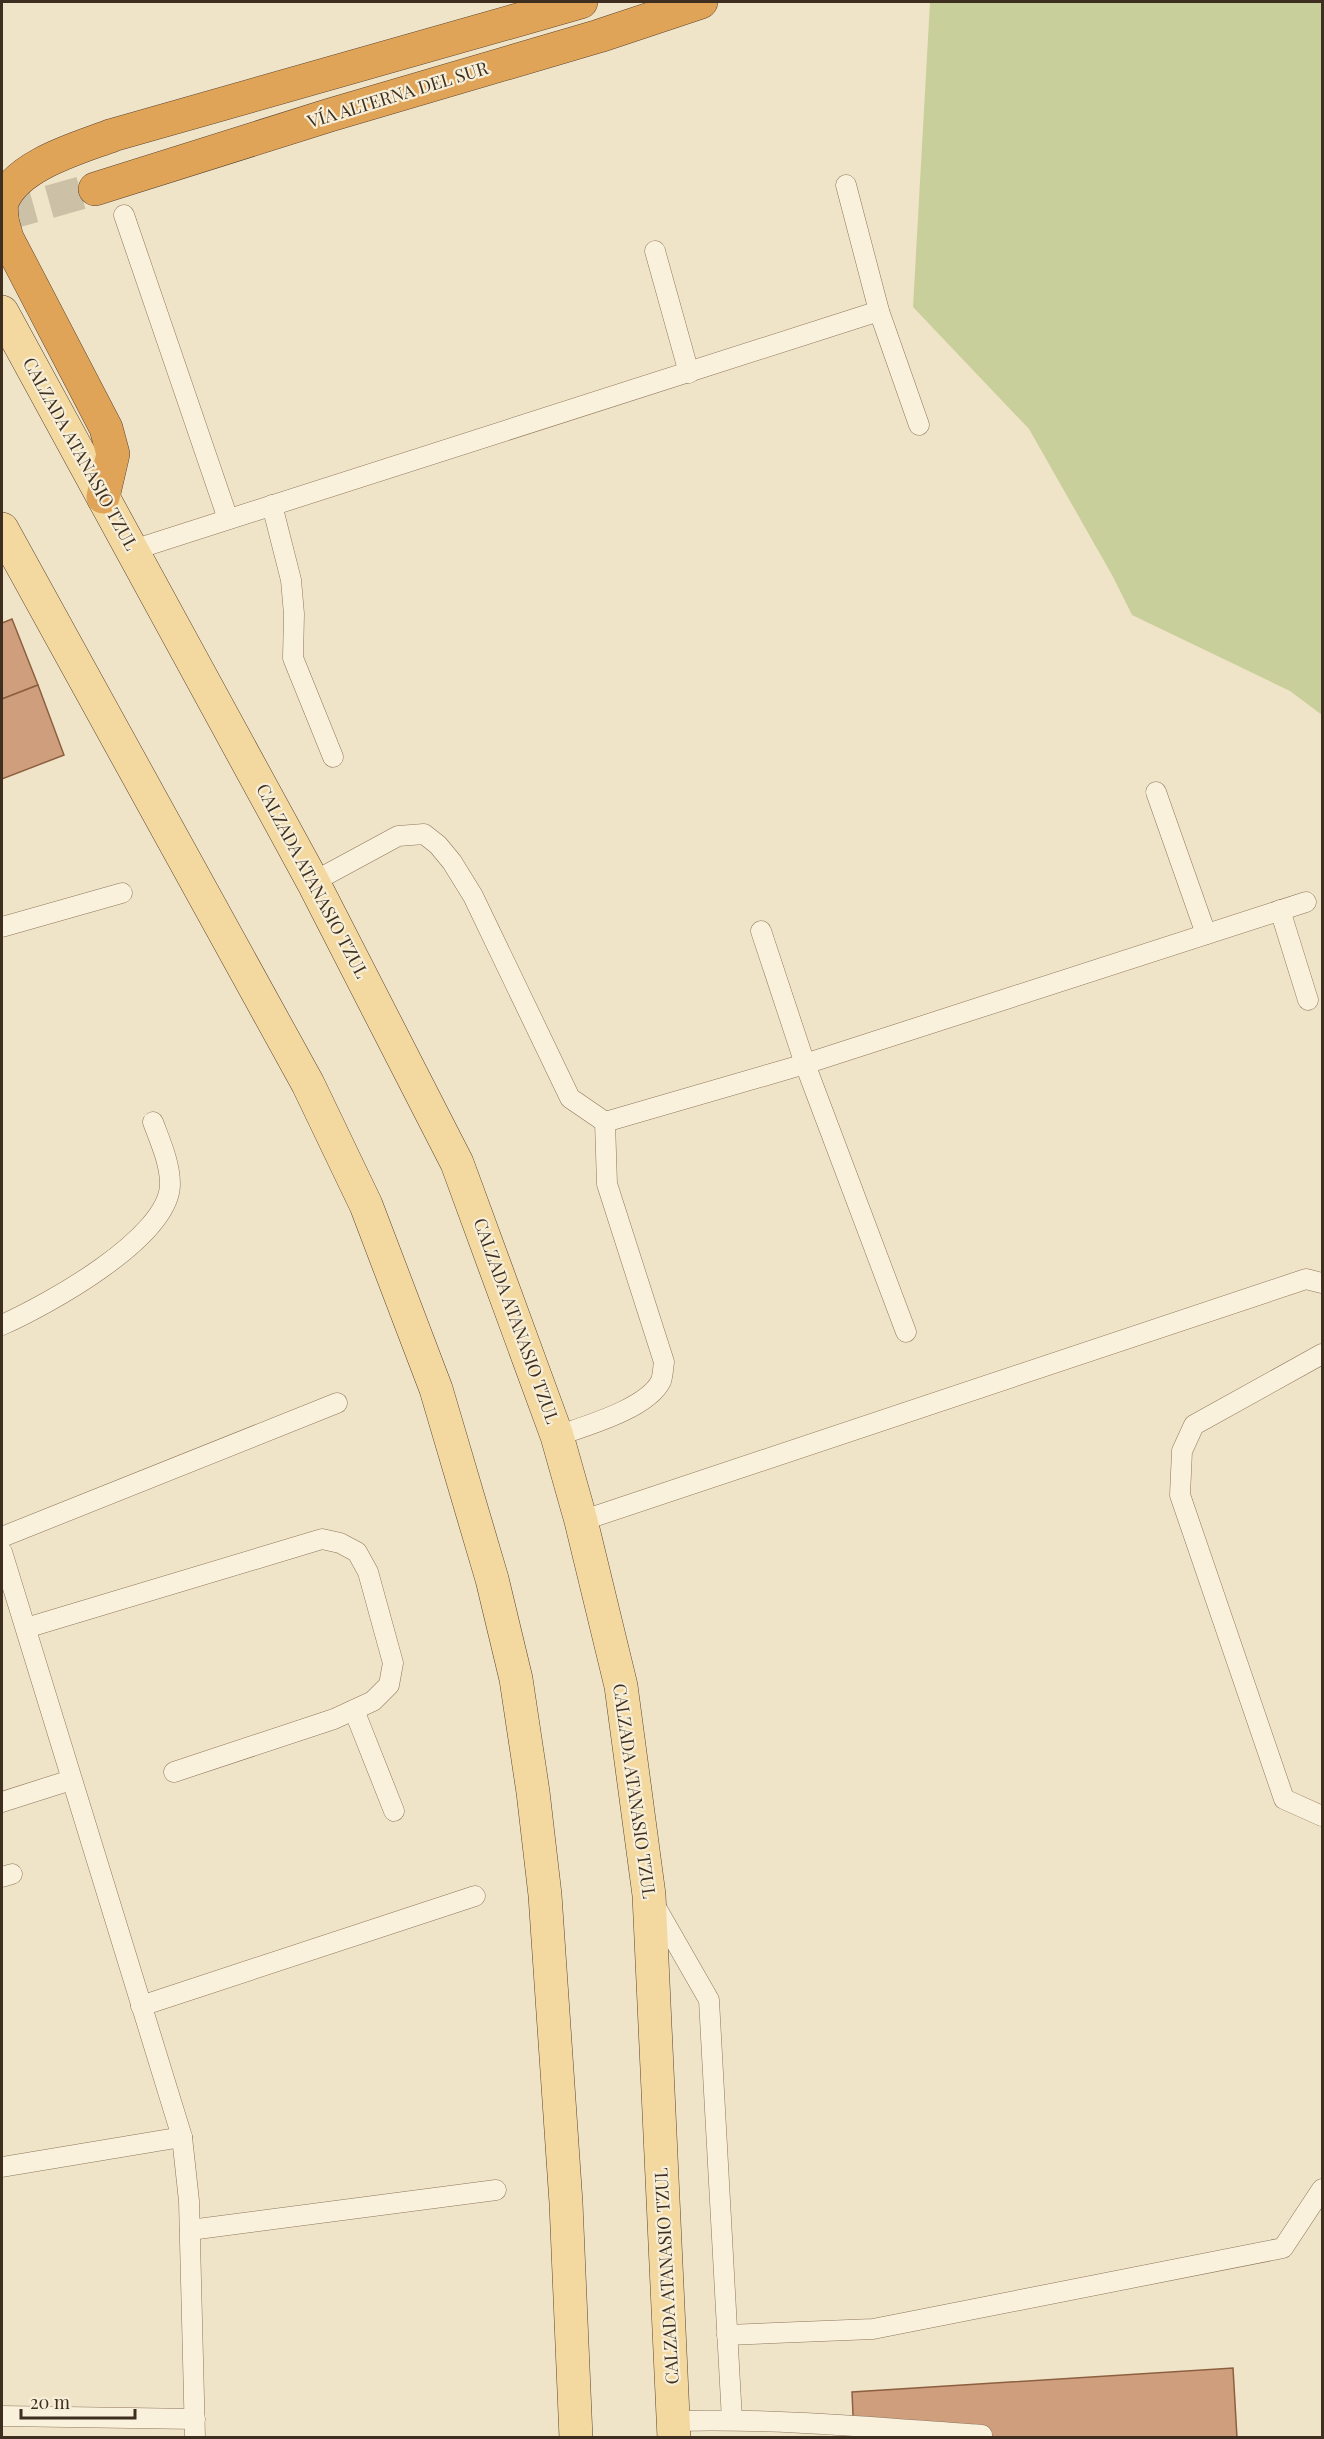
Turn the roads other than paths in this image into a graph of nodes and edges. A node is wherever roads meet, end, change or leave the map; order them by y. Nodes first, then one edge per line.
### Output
1 (581, 2) edge
2 (701, 2) edge
3 (846, 185) dead end
4 (95, 189) tunnel mouth
5 (124, 215) dead end
6 (2, 219) edge
7 (655, 250) dead end
8 (879, 311) junction
9 (2, 312) edge
10 (689, 373) junction
11 (919, 425) dead end
12 (103, 497) junction
13 (272, 506) junction
14 (228, 519) junction
15 (2, 529) edge
16 (133, 550) junction
17 (13, 572) edge
18 (333, 757) dead end
19 (1156, 792) dead end
20 (313, 882) junction
21 (122, 893) dead end
22 (1306, 902) dead end
23 (1280, 910) junction
24 (2, 927) edge
25 (761, 931) dead end
26 (1206, 934) junction
27 (1308, 1000) dead end
28 (806, 1064) junction
29 (153, 1122) dead end
30 (605, 1122) junction
31 (1323, 1283) edge
32 (2, 1325) edge
33 (906, 1332) dead end
34 (1323, 1354) edge
35 (337, 1403) dead end
36 (557, 1436) junction
37 (581, 1521) junction
38 (2, 1537) edge
39 (2, 1552) edge
40 (26, 1628) junction
41 (354, 1710) junction
42 (174, 1772) dead end
43 (71, 1780) junction
44 (2, 1802) edge
45 (394, 1811) dead end
46 (1323, 1816) edge
47 (649, 1895) junction
48 (475, 1896) dead end
49 (141, 2006) junction
50 (182, 2137) junction
51 (2, 2167) edge
52 (1323, 2189) edge
53 (496, 2190) dead end
54 (190, 2230) junction
55 (728, 2335) junction
56 (2, 2416) edge
57 (732, 2420) junction
58 (195, 2428) edge
59 (674, 2429) edge
60 (982, 2435) dead end
61 (576, 2438) edge

1 - 6 highway
2 - 4 highway, VÍA ALTERNA DEL SUR
3 - 8 lane
5 - 14 lane
6 - 12 highway
7 - 10 lane
8 - 10 lane
8 - 11 lane
9 - 12 main road, CALZADA ATANASIO TZUL
10 - 13 lane
12 - 16 main road, CALZADA ATANASIO TZUL
13 - 14 lane
13 - 18 lane
14 - 16 lane
15 - 17 main road
16 - 20 main road, CALZADA ATANASIO TZUL
17 - 61 main road
19 - 26 lane
20 - 30 lane
20 - 36 main road, CALZADA ATANASIO TZUL
21 - 24 lane
22 - 23 lane
23 - 26 lane
23 - 27 lane
25 - 28 lane
26 - 28 lane
28 - 30 lane
28 - 33 lane
29 - 32 lane
30 - 36 lane
31 - 37 lane
34 - 46 lane
35 - 38 lane
36 - 37 main road, CALZADA ATANASIO TZUL
37 - 47 main road, CALZADA ATANASIO TZUL
39 - 40 lane
40 - 41 lane
40 - 43 lane
41 - 42 lane
41 - 45 lane
43 - 44 lane
43 - 49 lane
47 - 55 lane
47 - 59 main road, CALZADA ATANASIO TZUL
48 - 49 lane
49 - 50 lane
50 - 51 lane
50 - 54 lane
52 - 55 lane
53 - 54 lane
54 - 58 lane
55 - 57 lane
56 - 58 lane
57 - 59 lane
57 - 60 lane

